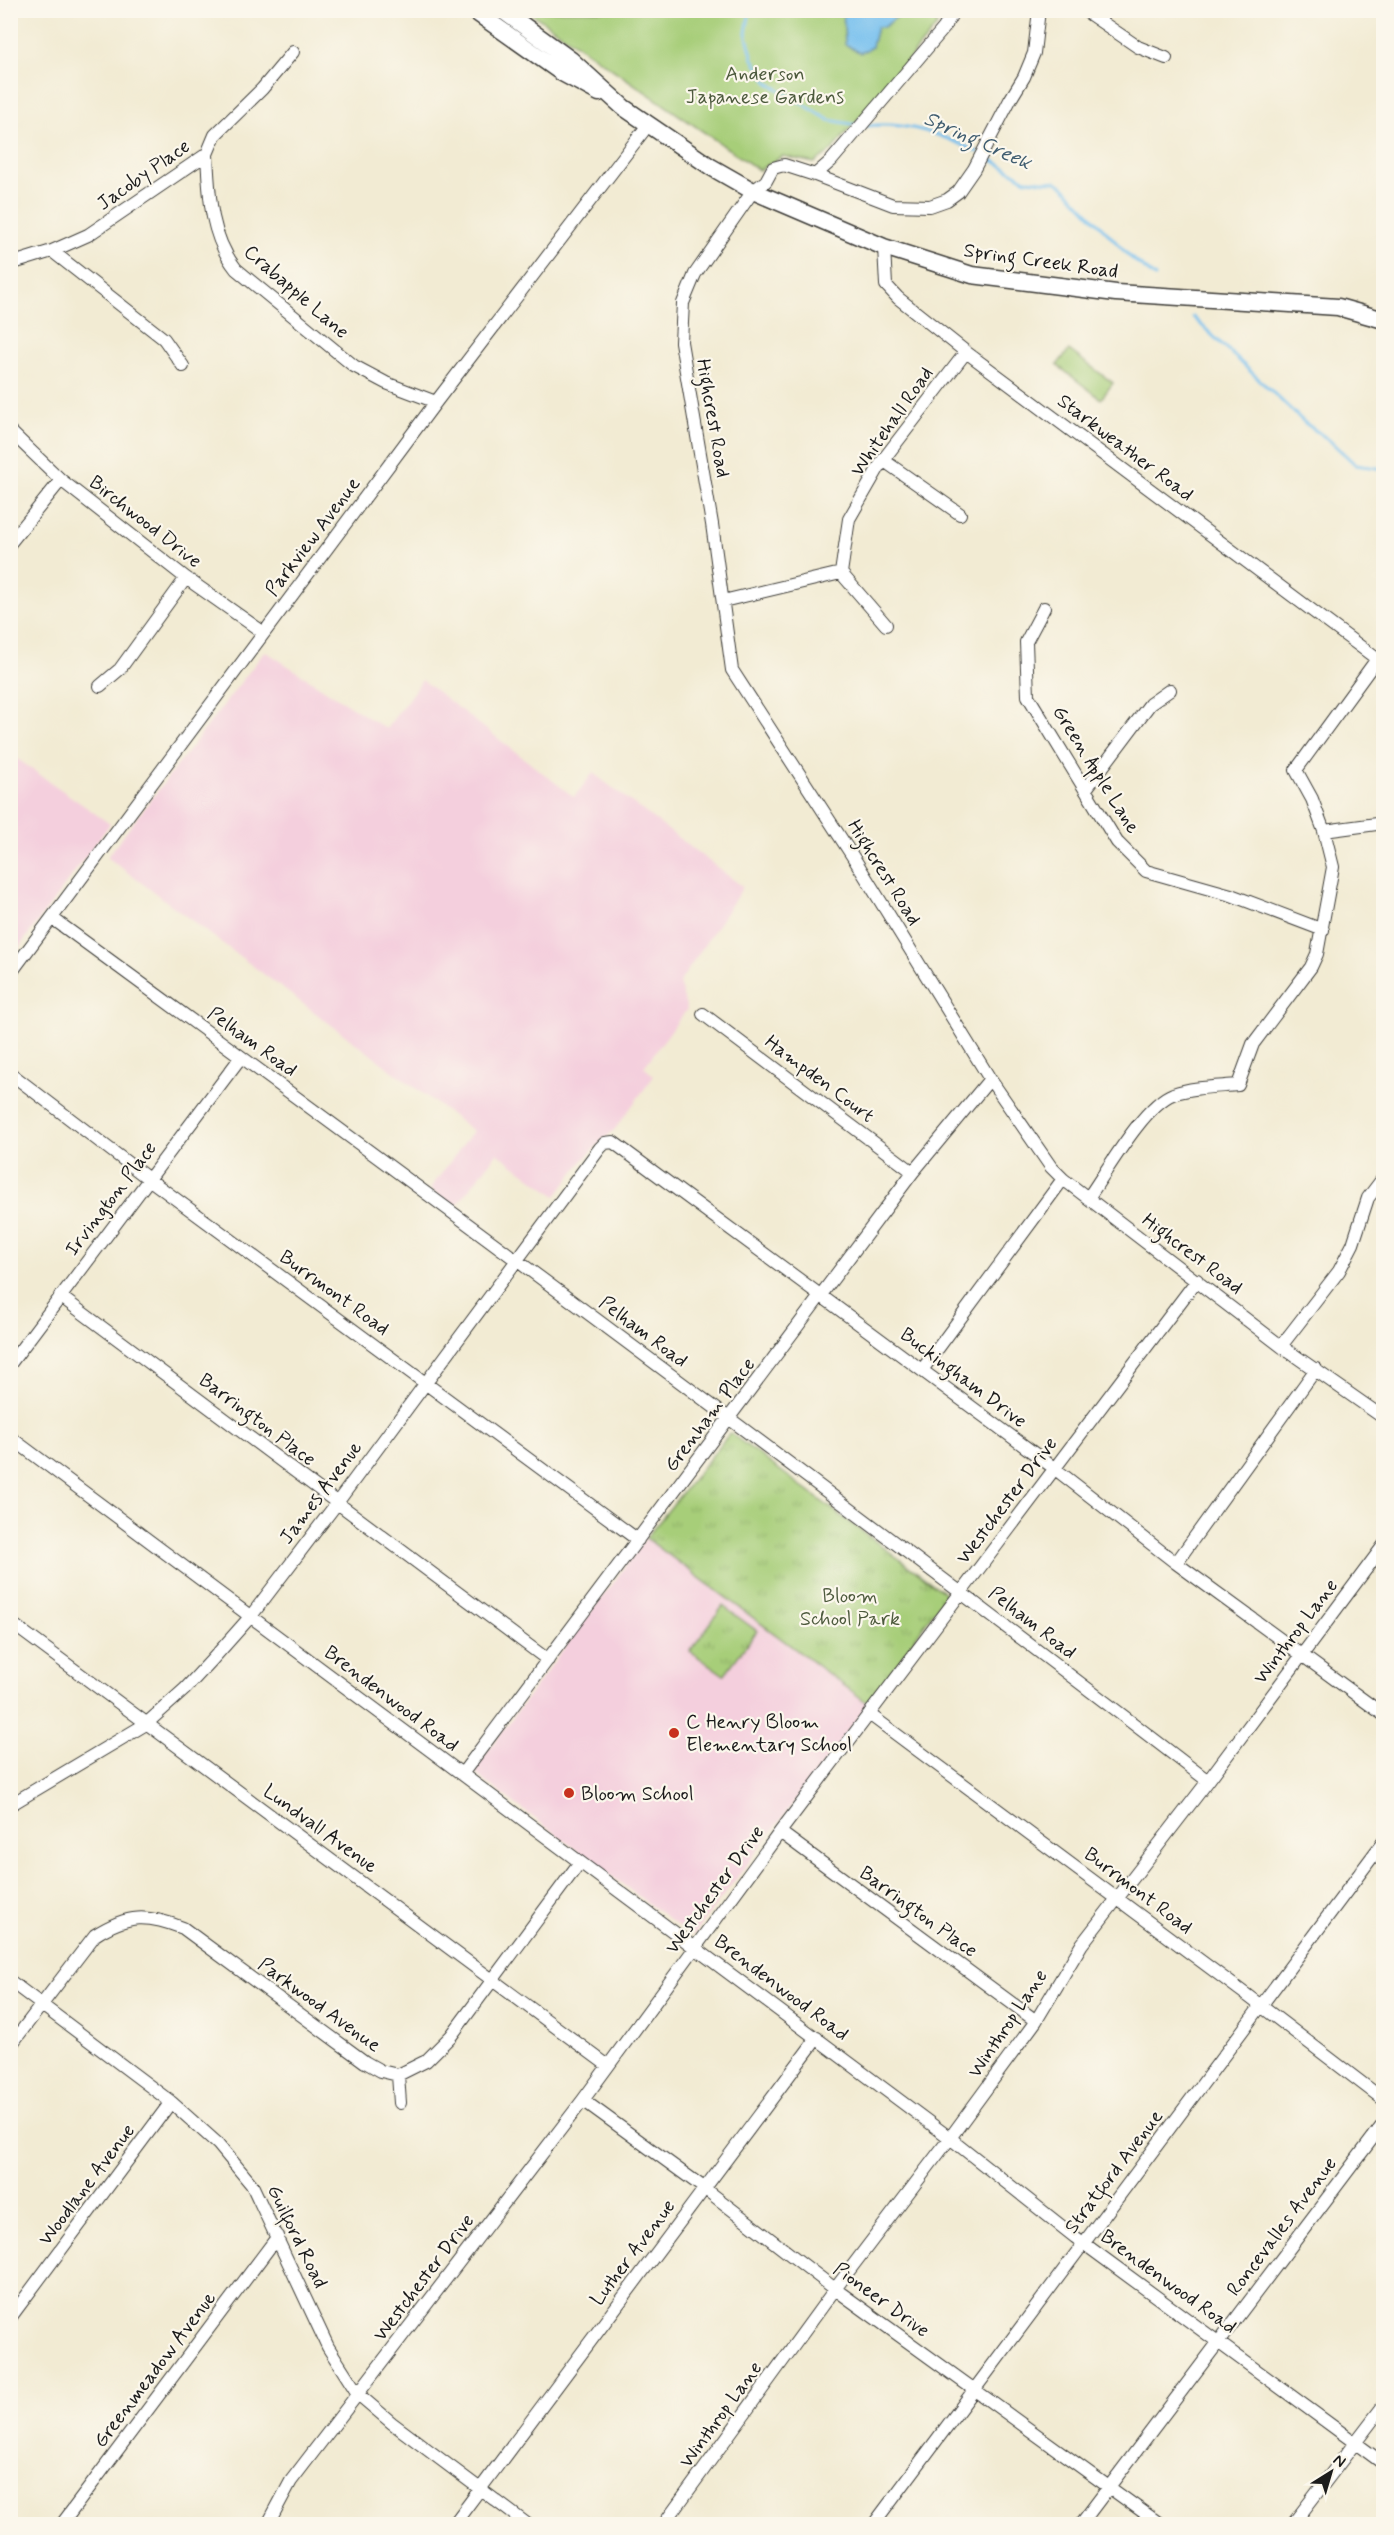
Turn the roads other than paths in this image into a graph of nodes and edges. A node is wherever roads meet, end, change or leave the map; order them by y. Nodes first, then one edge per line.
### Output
1 (473, 10) edge
2 (502, 10) edge
3 (510, 10) edge
4 (954, 10) edge
5 (1039, 10) edge
6 (1084, 10) edge
7 (293, 52) dead end
8 (1166, 58) dead end
9 (572, 60) junction
10 (623, 106) junction
11 (648, 125) junction
12 (207, 154) junction
13 (815, 175) junction
14 (753, 191) junction
15 (884, 247) junction
16 (52, 251) junction
17 (10, 264) edge
18 (1383, 320) edge
19 (966, 352) junction
20 (183, 366) dead end
21 (436, 402) junction
22 (10, 431) edge
23 (883, 460) junction
24 (61, 480) junction
25 (960, 514) dead end
26 (10, 543) edge
27 (841, 573) junction
28 (186, 578) junction
29 (723, 602) junction
30 (1044, 608) dead end
31 (886, 626) dead end
32 (264, 633) junction
33 (100, 686) dead end
34 (1170, 690) dead end
35 (1086, 789) junction
36 (1383, 823) edge
37 (1324, 831) junction
38 (52, 918) junction
39 (1323, 930) junction
40 (10, 974) edge
41 (703, 1014) dead end
42 (241, 1056) junction
43 (10, 1073) edge
44 (990, 1079) junction
45 (605, 1143) joint
46 (913, 1172) junction
47 (1383, 1177) edge
48 (1063, 1179) junction
49 (150, 1180) junction
50 (1088, 1198) junction
51 (518, 1260) junction
52 (1197, 1280) junction
53 (822, 1295) junction
54 (60, 1296) junction
55 (1281, 1346) junction
56 (10, 1364) edge
57 (1317, 1369) junction
58 (922, 1370) junction
59 (426, 1382) junction
60 (1383, 1418) edge
61 (729, 1419) junction
62 (10, 1437) edge
63 (1054, 1468) junction
64 (337, 1503) junction
65 (638, 1540) junction
66 (1383, 1545) edge
67 (1176, 1563) junction
68 (960, 1591) junction
69 (251, 1616) junction
70 (10, 1622) edge
71 (1302, 1654) junction
72 (548, 1660) junction
73 (869, 1714) junction
74 (1383, 1715) edge
75 (146, 1724) junction
76 (462, 1774) junction
77 (1208, 1781) junction
78 (10, 1805) edge
79 (780, 1832) junction
80 (1383, 1841) edge
81 (580, 1862) junction
82 (1117, 1898) junction
83 (696, 1947) junction
84 (494, 1979) junction
85 (10, 1982) edge
86 (41, 2005) junction
87 (1261, 2008) junction
88 (1036, 2021) junction
89 (817, 2038) junction
90 (10, 2046) edge
91 (607, 2066) junction
92 (398, 2075) junction
93 (583, 2100) junction
94 (1383, 2100) edge
95 (171, 2102) junction
96 (400, 2103) dead end
97 (1383, 2123) edge
98 (950, 2138) junction
99 (704, 2188) junction
100 (278, 2236) junction
101 (1083, 2243) junction
102 (835, 2289) junction
103 (10, 2318) edge
104 (1218, 2342) junction
105 (975, 2391) junction
106 (358, 2394) junction
107 (1383, 2405) edge
108 (1355, 2444) junction
109 (1383, 2464) edge
110 (1108, 2486) junction
111 (480, 2489) junction
112 (62, 2524) edge
113 (268, 2524) edge
114 (454, 2524) edge
115 (527, 2524) edge
116 (664, 2524) edge
117 (874, 2524) edge
118 (1080, 2524) edge
119 (1160, 2524) edge
120 (1293, 2524) edge

1 - 10 main road, Spring Creek Road
2 - 9 main road, Spring Creek Road
3 - 9 main road
4 - 13 street
5 - 13 street
6 - 8 street
7 - 12 street, Jacoby Place
9 - 10 main road, Spring Creek Road
10 - 11 main road, Spring Creek Road
11 - 14 main road, Spring Creek Road
11 - 21 street, Parkview Avenue
12 - 16 street, Jacoby Place
12 - 21 street, Crabapple Lane
13 - 14 street, Highcrest Road
14 - 15 main road, Spring Creek Road
14 - 29 street, Highcrest Road
15 - 18 main road, Spring Creek Road
15 - 19 street, Starkweather Road
16 - 17 street, Jacoby Place
16 - 20 street
19 - 23 street, Whitehall Road
19 - 37 street, Starkweather Road
21 - 32 street, Parkview Avenue
22 - 24 street, Birchwood Drive
23 - 25 street
23 - 27 street, Whitehall Road
24 - 26 street
24 - 28 street, Birchwood Drive
27 - 29 street
27 - 31 street
28 - 32 street, Birchwood Drive
28 - 33 street
29 - 44 street, Highcrest Road
30 - 35 street, Green Apple Lane
32 - 38 street, Parkview Avenue
34 - 35 street
35 - 39 street, Green Apple Lane
36 - 37 street
37 - 39 street
38 - 40 street, Parkview Avenue
38 - 42 street, Pelham Road
39 - 50 street
41 - 46 street, Hampden Court
42 - 49 street, Irvington Place
42 - 51 street, Pelham Road
43 - 49 street, Burrmont Road
44 - 46 street, Grenham Place
44 - 48 street, Highcrest Road
45 - 51 street, James Avenue
45 - 53 street, Buckingham Drive
46 - 53 street, Grenham Place
47 - 55 street
48 - 50 street, Highcrest Road
48 - 58 street
49 - 54 street, Irvington Place
49 - 59 street, Burrmont Road
50 - 52 street, Highcrest Road
51 - 59 street, James Avenue
51 - 61 street, Pelham Road
52 - 55 street, Highcrest Road
52 - 63 street, Westchester Drive
53 - 58 street, Buckingham Drive
53 - 61 street, Grenham Place
54 - 56 street, Irvington Place
54 - 64 street, Barrington Place
55 - 57 street, Highcrest Road
57 - 60 street, Highcrest Road
57 - 67 street
58 - 63 street, Buckingham Drive
59 - 64 street, James Avenue
59 - 65 street, Burrmont Road
61 - 65 street, Grenham Place
61 - 68 street, Pelham Road
62 - 69 street, Brendenwood Road
63 - 67 street, Buckingham Drive
63 - 68 street, Westchester Drive
64 - 69 street, James Avenue
64 - 72 street, Barrington Place
65 - 72 street, Grenham Place
66 - 71 street, Winthrop Lane
67 - 71 street, Buckingham Drive
68 - 73 street, Westchester Drive
68 - 77 street, Pelham Road
69 - 75 street, James Avenue
69 - 76 street, Brendenwood Road
70 - 75 street, Lundvall Avenue
71 - 74 street, Buckingham Drive
71 - 77 street, Winthrop Lane
72 - 76 street, Grenham Place
73 - 79 street, Westchester Drive
73 - 82 street, Burrmont Road
75 - 78 street, James Avenue
75 - 84 street, Lundvall Avenue
76 - 81 street, Brendenwood Road
77 - 82 street, Winthrop Lane
79 - 83 street, Westchester Drive
79 - 88 street, Barrington Place
80 - 87 street, Stratford Avenue
81 - 83 street, Brendenwood Road
81 - 84 street
82 - 87 street, Burrmont Road
82 - 88 street, Winthrop Lane
83 - 89 street, Brendenwood Road
83 - 91 street, Westchester Drive
84 - 91 street, Lundvall Avenue
84 - 92 street
85 - 86 street, Guilford Road
86 - 90 street, Parkwood Avenue
86 - 92 street, Parkwood Avenue
86 - 95 street, Guilford Road
87 - 94 street, Burrmont Road
87 - 101 street, Stratford Avenue
88 - 98 street, Winthrop Lane
89 - 98 street, Brendenwood Road
89 - 99 street, Luther Avenue
91 - 93 street, Westchester Drive
92 - 96 street
93 - 99 street, Pioneer Drive
93 - 106 street, Westchester Drive
95 - 100 street, Guilford Road
95 - 103 street, Woodlane Avenue
97 - 104 street, Roncevalles Avenue
98 - 101 street, Brendenwood Road
98 - 102 street, Winthrop Lane
99 - 102 street, Pioneer Drive
99 - 111 street, Luther Avenue
100 - 106 street, Guilford Road
100 - 112 street, Greenmeadow Avenue
101 - 104 street, Brendenwood Road
101 - 105 street, Stratford Avenue
102 - 105 street, Pioneer Drive
102 - 116 street, Winthrop Lane
104 - 108 street, Brendenwood Road
104 - 110 street, Roncevalles Avenue
105 - 110 street, Pioneer Drive
105 - 117 street, Stratford Avenue
106 - 111 street, Guilford Road
106 - 113 street, Westchester Drive
107 - 108 street
108 - 109 street, Brendenwood Road
108 - 120 street
110 - 118 street, Roncevalles Avenue
110 - 119 street, Pioneer Drive
111 - 114 street, Luther Avenue
111 - 115 street, Guilford Road

